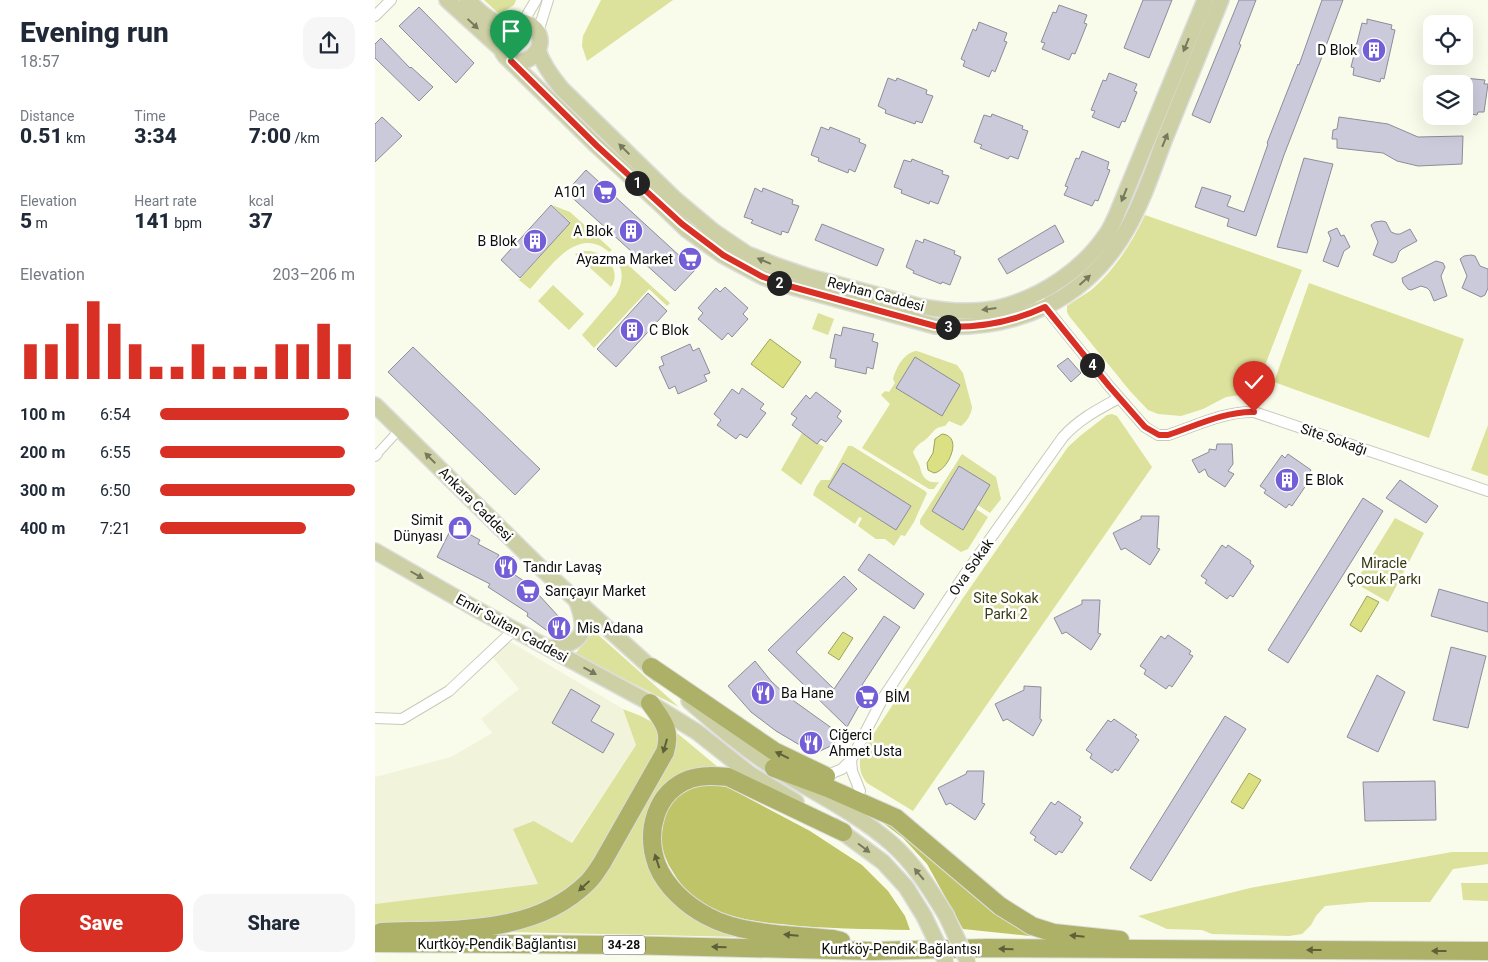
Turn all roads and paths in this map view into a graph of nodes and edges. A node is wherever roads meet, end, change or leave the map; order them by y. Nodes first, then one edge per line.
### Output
1 (391, 0) edge
2 (447, 0) edge
3 (467, 0) edge
4 (536, 0) edge
5 (548, 0) edge
6 (1205, 0) edge
7 (1221, 0) edge
8 (375, 16) edge
9 (516, 24) junction
10 (538, 32) junction
11 (500, 48) junction
12 (538, 50) junction
13 (511, 61) junction
14 (1139, 160) junction
15 (1154, 167) junction
16 (808, 284) junction
17 (1035, 294) junction
18 (1045, 307) junction
19 (1119, 398) junction
20 (375, 405) edge
21 (400, 429) junction
22 (376, 455) edge
23 (1488, 491) edge
24 (375, 551) edge
25 (577, 602) junction
26 (515, 630) junction
27 (549, 648) junction
28 (651, 668) junction
29 (650, 703) junction
30 (375, 718) edge
31 (851, 760) junction
32 (774, 768) junction
33 (825, 776) junction
34 (860, 791) junction
35 (843, 832) junction
36 (966, 877) junction
37 (375, 932) edge
38 (375, 943) edge
39 (1177, 950) junction
40 (873, 951) junction
41 (1488, 951) edge
42 (946, 962) edge
43 (968, 962) edge

1 - 8 street
2 -> 11 main road
3 - 9 main road
4 - 9 street
5 - 10 street
6 -> 14 main road, Reyhan Caddesi
15 -> 7 main road, Reyhan Caddesi
9 - 10 main road
9 - 11 main road
10 - 12 main road
11 - 13 main road
12 - 13 main road
16 -> 12 main road, Reyhan Caddesi
13 - 16 main road, Reyhan Caddesi
14 - 15 main road
14 -> 17 main road, Reyhan Caddesi
18 -> 15 main road, Reyhan Caddesi
17 -> 16 main road, Reyhan Caddesi
16 - 18 main road, Reyhan Caddesi
17 - 18 street, Site Sokağı
18 - 19 street, Site Sokağı
19 - 23 street, Site Sokağı
19 - 31 street, Ova Sokak
20 - 21 main road, Ankara Caddesi
21 - 22 street
25 -> 21 main road, Ankara Caddesi
24 -> 26 main road, Emir Sultan Caddesi
25 - 27 main road
25 - 28 main road, Ankara Caddesi
26 - 27 main road, Emir Sultan Caddesi
26 - 30 street
27 -> 29 main road, Emir Sultan Caddesi
28 - 32 main road, Ankara Caddesi
33 -> 28 highway
29 - 35 main road, Emir Sultan Caddesi
29 -> 37 highway
31 - 33 street, Ova Sokak
31 - 34 street
32 - 36 highway
43 -> 32 main road, Ankara Caddesi, bridge
33 - 34 highway
34 - 36 highway
40 -> 35 highway
35 -> 42 main road, Emir Sultan Caddesi, bridge
39 -> 36 highway
40 -> 38 highway, Kurtköy-Pendik Bağlantısı / 34-28
39 -> 40 highway, Kurtköy-Pendik Bağlantısı / 34-28
41 -> 39 highway, Kurtköy-Pendik Bağlantısı / 34-28

